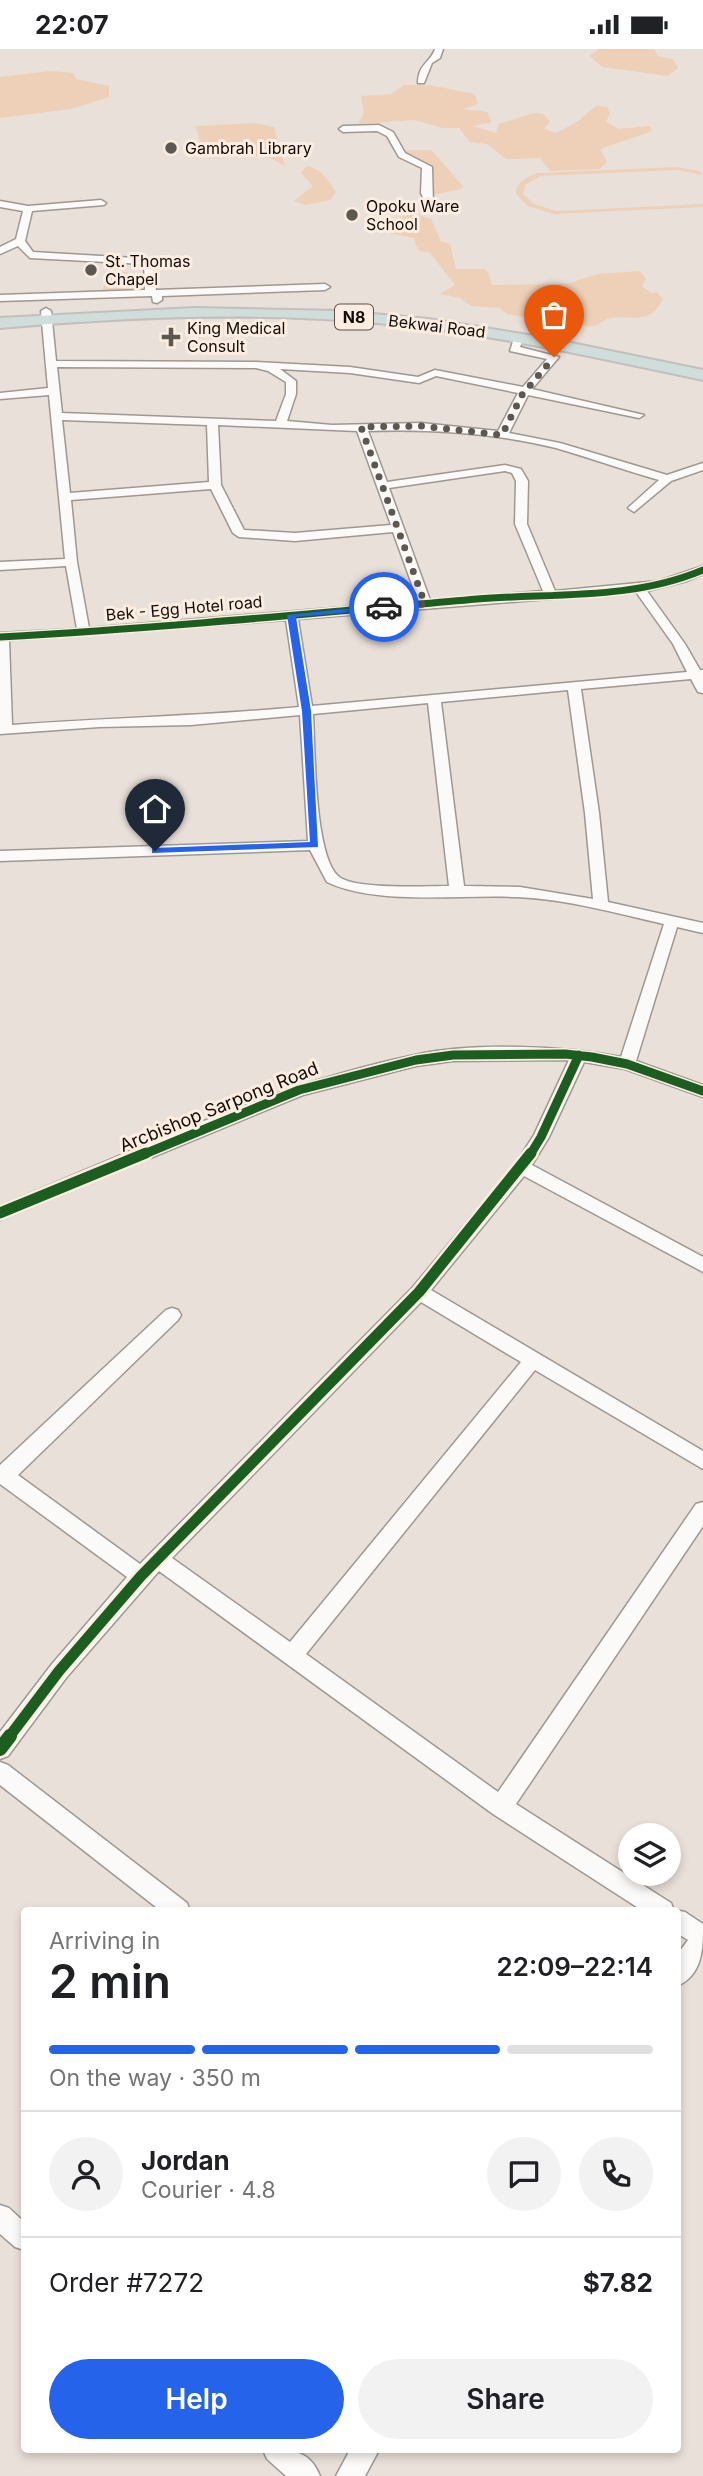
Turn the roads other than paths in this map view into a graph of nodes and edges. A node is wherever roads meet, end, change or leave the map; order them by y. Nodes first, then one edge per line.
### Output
1 (439, 49) edge
2 (421, 81) dead end
3 (343, 129) dead end
4 (101, 203) dead end
5 (0, 204) edge
6 (429, 204) dead end
7 (28, 209) junction
8 (20, 241) junction
9 (0, 251) edge
10 (150, 274) junction
11 (325, 287) dead end
12 (0, 298) edge
13 (157, 298) junction
14 (132, 299) junction
15 (0, 314) edge
16 (46, 315) junction
17 (0, 323) edge
18 (520, 338) junction
19 (50, 364) junction
20 (703, 364) edge
21 (256, 365) junction
22 (703, 375) edge
23 (529, 390) junction
24 (53, 391) junction
25 (0, 396) edge
26 (639, 415) dead end
27 (57, 416) junction
28 (212, 422) junction
29 (280, 424) junction
30 (361, 427) junction
31 (502, 435) junction
32 (703, 466) edge
33 (667, 479) junction
34 (215, 485) junction
35 (382, 487) junction
36 (66, 497) junction
37 (634, 508) dead end
38 (399, 528) junction
39 (71, 562) junction
40 (0, 566) edge
41 (703, 570) edge
42 (640, 589) junction
43 (550, 593) junction
44 (425, 604) junction
45 (291, 615) junction
46 (84, 633) junction
47 (2, 637) edge
48 (700, 674) edge
49 (574, 685) junction
50 (703, 689) edge
51 (434, 698) junction
52 (306, 711) junction
53 (3, 730) edge
54 (315, 845) junction
55 (0, 856) edge
56 (457, 890) junction
57 (601, 905) junction
58 (672, 921) junction
59 (703, 928) edge
60 (579, 1055) junction
61 (627, 1064) junction
62 (703, 1091) edge
63 (522, 1167) junction
64 (0, 1213) edge
65 (703, 1265) edge
66 (419, 1292) junction
67 (172, 1315) dead end
68 (533, 1361) junction
69 (703, 1461) edge
70 (2, 1475) edge
71 (703, 1510) edge
72 (157, 1558) junction
73 (141, 1576) junction
74 (292, 1655) junction
75 (0, 1749) edge
76 (0, 1772) edge
77 (501, 1807) junction
78 (174, 1907) edge
79 (657, 1907) edge
80 (681, 1923) edge
81 (703, 1938) edge
82 (681, 1969) edge
83 (0, 2217) edge
84 (21, 2235) edge
85 (280, 2453) edge
86 (364, 2453) edge
87 (307, 2476) edge
88 (349, 2476) edge

1 - 2 street
3 - 6 street
4 - 7 street
5 - 7 street
7 - 8 street
8 - 9 street
8 - 10 street
10 - 13 street
10 - 14 street
11 - 13 street
12 - 14 street
13 - 14 highway, Bekwai Road / N8
13 - 20 highway, Bekwai Road / N8
14 - 16 highway, Bekwai Road / N8
15 - 16 highway, Bekwai Road / N8
16 - 17 highway, Bekwai Road / N8
16 - 18 highway, Bekwai Road / N8
16 - 19 street
18 - 22 highway, Bekwai Road / N8
18 - 23 street
19 - 21 street
19 - 24 street
21 - 23 street
21 - 29 street
23 - 26 street
23 - 31 street
24 - 25 street
24 - 27 street
27 - 28 street
27 - 36 street
28 - 29 street
28 - 34 street
29 - 30 street
30 - 31 street
30 - 35 street
31 - 33 street
32 - 33 street
33 - 37 street
34 - 36 street
34 - 38 street
35 - 38 street
35 - 43 street
36 - 39 street
38 - 44 street
39 - 40 street
39 - 46 street
41 - 42 street, Bek - Egg Hotel road
42 - 43 street, Bek - Egg Hotel road
42 - 48 street
43 - 44 street, Bek - Egg Hotel road
44 - 45 street, Bek - Egg Hotel road
45 - 46 street, Bek - Egg Hotel road
45 - 52 street
46 - 47 street, Bek - Egg Hotel road
47 - 53 street
48 - 49 street
48 - 50 street
49 - 51 street
49 - 57 street
51 - 52 street
51 - 56 street
52 - 53 street
52 - 54 street
54 - 55 street
54 - 56 street
56 - 57 street
57 - 58 street
58 - 59 street
58 - 61 street
60 - 61 street, Arcbishop Sarpong Road
60 - 63 street
60 - 64 street, Arcbishop Sarpong Road
61 - 62 street, Arcbishop Sarpong Road
63 - 65 street
63 - 66 street
66 - 68 street
66 - 72 street
67 - 70 street
68 - 69 street
68 - 74 street
70 - 73 street
71 - 77 street
72 - 73 street
72 - 74 street
73 - 75 street
74 - 77 street
76 - 78 street
77 - 79 street
80 - 81 street
81 - 82 street
83 - 84 street
85 - 87 street
86 - 88 street

